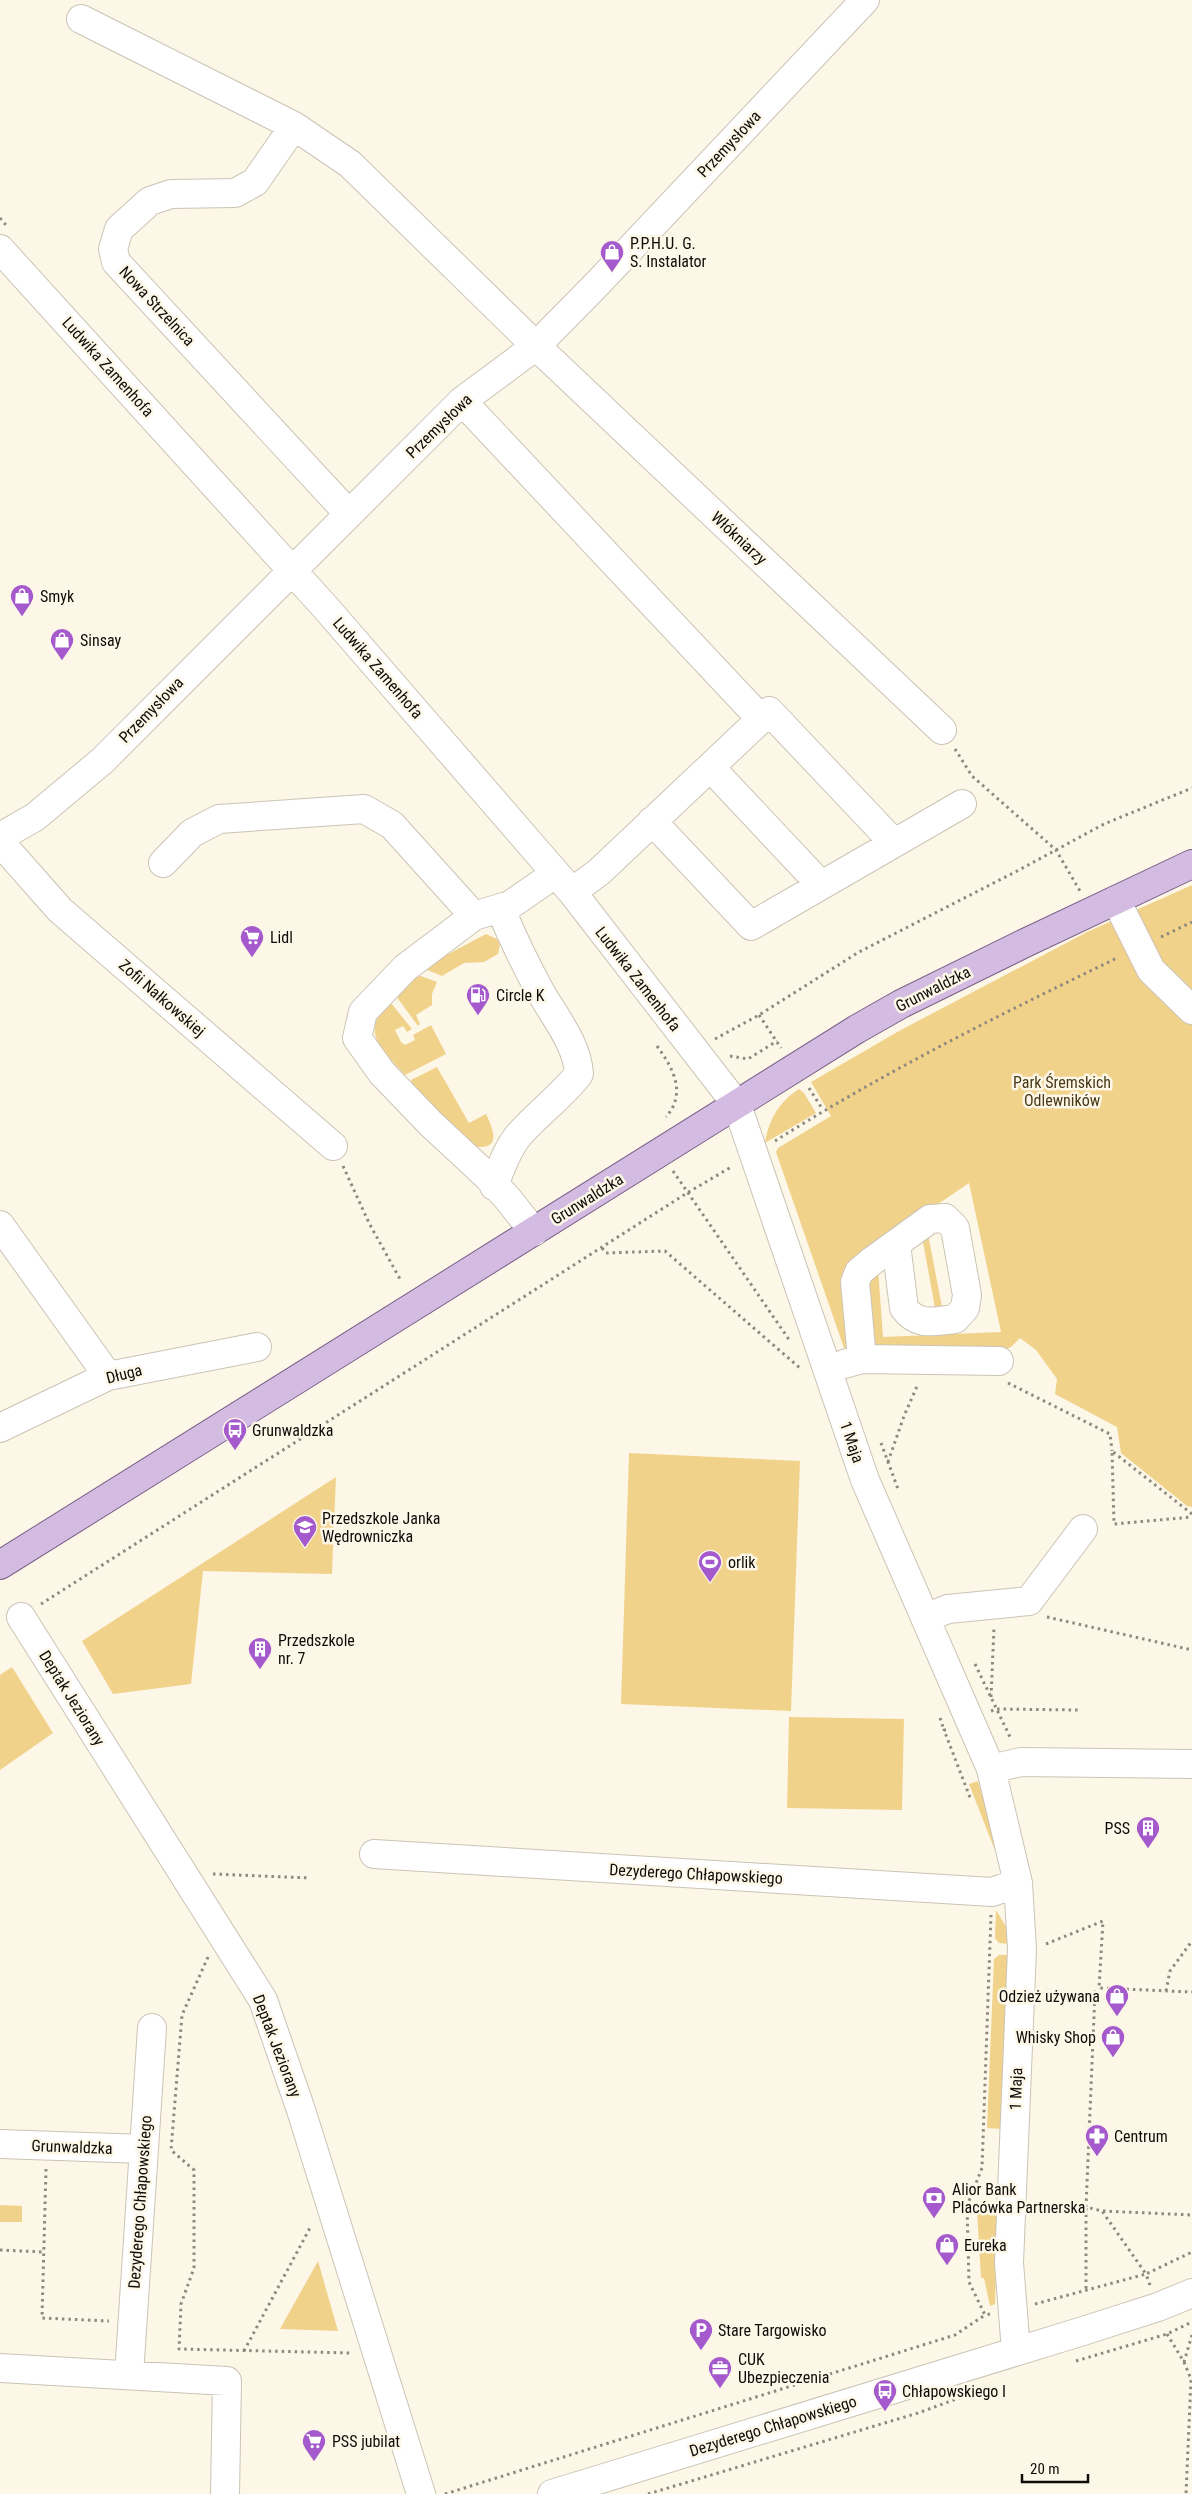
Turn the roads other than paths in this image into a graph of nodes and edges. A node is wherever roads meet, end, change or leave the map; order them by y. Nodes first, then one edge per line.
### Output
1 (865, 0) edge
2 (81, 19) dead end
3 (294, 126) junction
4 (0, 249) edge
5 (536, 346) junction
6 (462, 401) junction
7 (349, 514) junction
8 (292, 571) junction
9 (761, 718) junction
10 (942, 730) road end
11 (710, 767) junction
12 (962, 804) dead end
13 (652, 821) junction
14 (0, 837) edge
15 (0, 842) edge
16 (894, 843) junction
17 (163, 863) dead end
18 (1192, 864) edge
19 (563, 883) junction
20 (821, 885) junction
21 (1116, 900) junction
22 (487, 912) junction
23 (1192, 1010) edge
24 (737, 1105) junction
25 (333, 1146) road end
26 (494, 1186) junction
27 (0, 1225) edge
28 (534, 1232) junction
29 (896, 1244) dead end
30 (257, 1347) dead end
31 (862, 1359) junction
32 (815, 1370) junction
33 (1000, 1370) road end
34 (108, 1376) junction
35 (0, 1428) edge
36 (1083, 1529) dead end
37 (0, 1565) edge
38 (21, 1617) road end
39 (925, 1618) junction
40 (1192, 1764) edge
41 (991, 1769) junction
42 (374, 1854) dead end
43 (1018, 1883) junction
44 (152, 2028) dead end
45 (0, 2144) edge
46 (144, 2150) junction
47 (1192, 2293) edge
48 (1016, 2351) junction
49 (0, 2368) edge
50 (128, 2375) junction
51 (225, 2494) edge
52 (421, 2494) edge
53 (552, 2494) edge

1 - 5 street, Przemysłowa
2 - 3 street
3 - 5 street
3 - 7 street, Nowa Strzelnica
4 - 8 street, Ludwika Zamenhofa
5 - 6 street, Przemysłowa
5 - 10 street, Włókniarzy
6 - 7 street, Przemysłowa
6 - 9 street
7 - 8 street, Przemysłowa
8 - 14 street, Przemysłowa
8 - 19 street, Ludwika Zamenhofa
9 - 11 street
9 - 16 street
11 - 13 street
11 - 20 street
12 - 16 street
13 - 19 street
13 - 20 street
15 - 25 street, Zofii Nałkowskiej
16 - 20 street
17 - 22 street
18 - 21 main road, Grunwaldzka
19 - 22 street
19 - 24 street, Ludwika Zamenhofa
21 - 23 street
21 - 24 main road, Grunwaldzka
22 - 26 street
22 - 26 street
24 - 28 main road, Grunwaldzka
24 - 32 street, 1 Maja
26 - 28 street
27 - 34 street
28 - 37 main road, Grunwaldzka
29 - 31 street
30 - 34 street, Długa
31 - 32 street
31 - 33 street
32 - 39 street, 1 Maja
34 - 35 street, Długa
36 - 39 street
38 - 52 street, Deptak Jeziorany
39 - 41 street, 1 Maja
40 - 41 street
41 - 43 street, 1 Maja
42 - 43 street, Dezyderego Chłapowskiego
43 - 48 street, 1 Maja
44 - 46 street, Dezyderego Chłapowskiego
45 - 46 street, Grunwaldzka
46 - 50 street, Dezyderego Chłapowskiego
47 - 48 street, Dezyderego Chłapowskiego
48 - 53 street, Dezyderego Chłapowskiego
49 - 50 street
50 - 51 street

